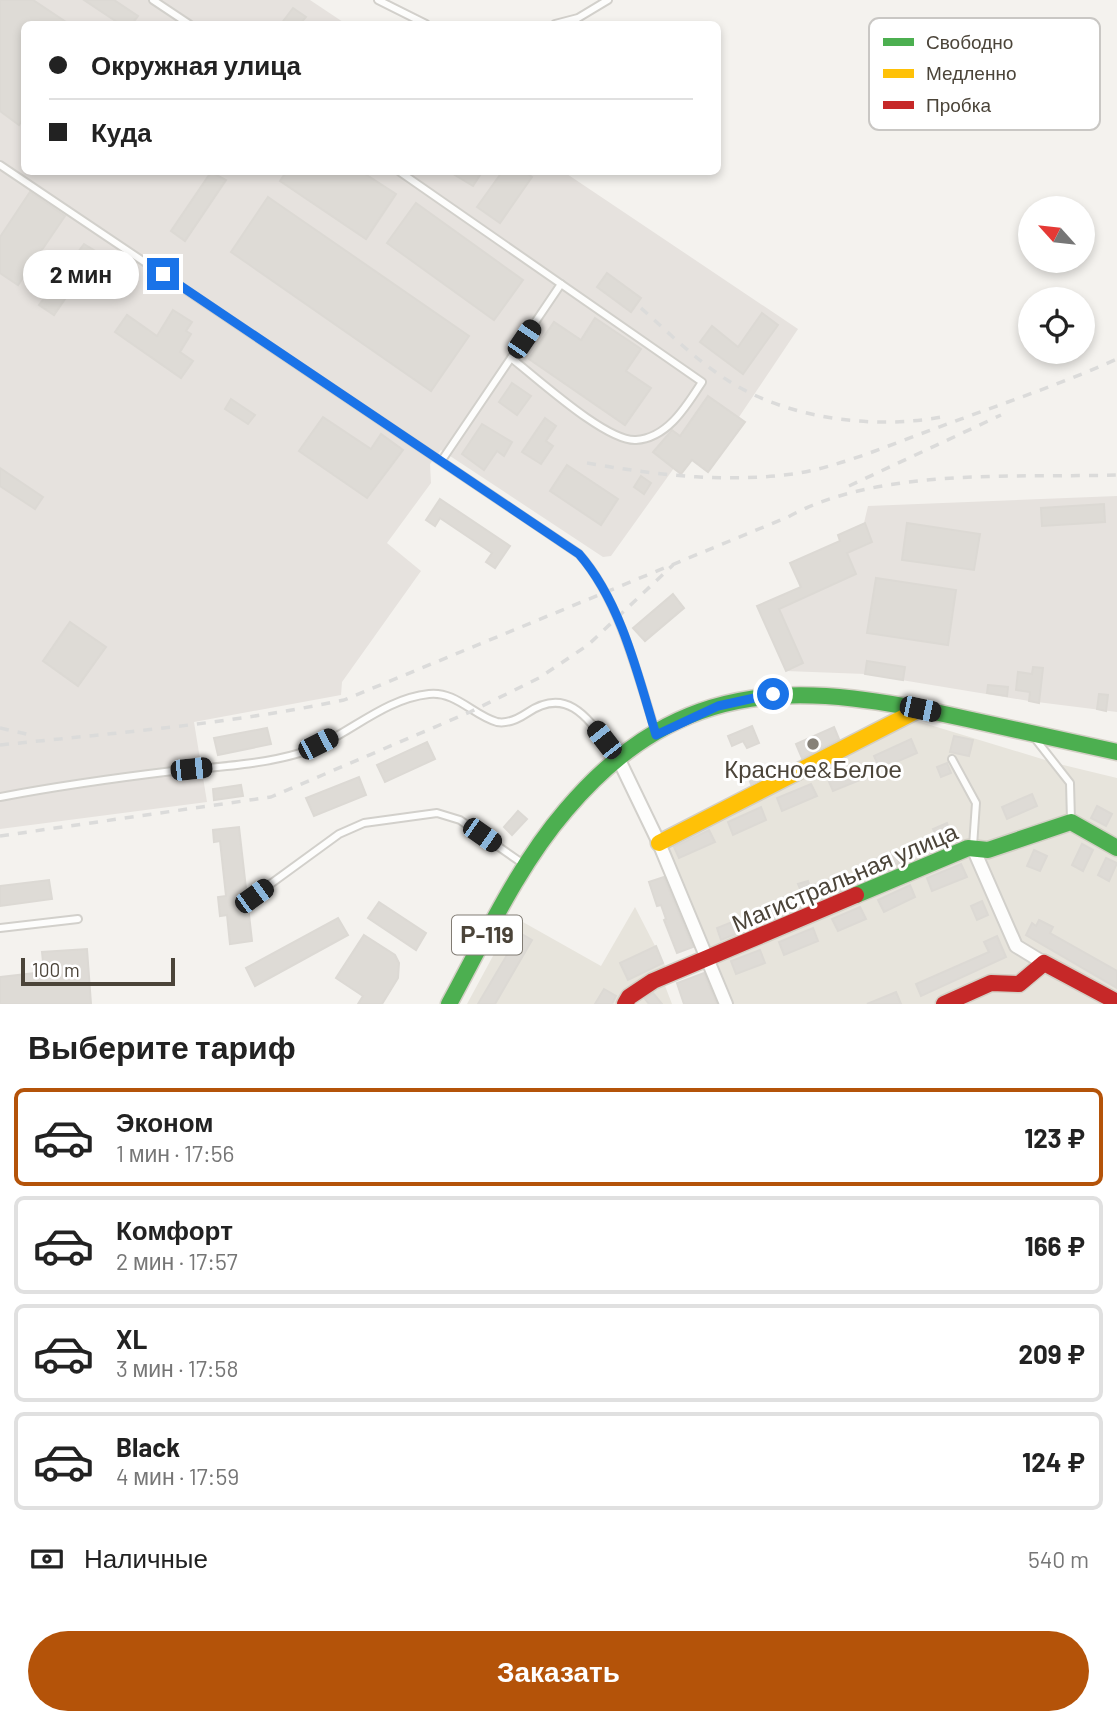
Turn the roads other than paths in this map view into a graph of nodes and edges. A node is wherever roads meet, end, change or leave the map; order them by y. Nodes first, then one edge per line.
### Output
1 (153, 0) edge
2 (378, 0) edge
3 (608, 0) edge
4 (184, 21) edge
5 (420, 21) edge
6 (566, 21) edge
7 (0, 165) edge
8 (404, 175) edge
9 (561, 284) junction
10 (511, 358) junction
11 (442, 460) junction
12 (920, 709) junction
13 (1031, 733) junction
14 (656, 735) junction
15 (1117, 752) edge
16 (952, 759) dead end
17 (619, 760) junction
18 (0, 797) edge
19 (1071, 822) junction
20 (659, 843) junction
21 (973, 848) junction
22 (1117, 848) edge
23 (526, 866) junction
24 (254, 896) dead end
25 (78, 919) dead end
26 (0, 928) edge
27 (707, 961) junction
28 (1044, 963) junction
29 (1096, 998) edge
30 (1117, 1002) edge
31 (449, 1004) edge
32 (625, 1004) edge
33 (726, 1004) edge
34 (944, 1004) edge

1 - 4 lane
2 - 5 lane
3 - 6 lane
7 - 11 lane
8 - 9 lane
9 - 10 lane
9 - 10 lane
10 - 11 lane
11 - 14 lane
12 - 13 main road, Р-119
12 - 14 main road, Р-119
12 - 20 main road
13 - 15 main road, Р-119
13 - 19 lane
14 - 17 main road, Р-119
16 - 21 lane
17 - 18 lane
17 - 20 street
17 - 23 main road, Р-119
19 - 21 main road, Магистральная улица
19 - 22 main road
20 - 27 street
21 - 27 main road, Магистральная улица
21 - 28 street
23 - 24 lane
23 - 31 main road, Р-119
25 - 26 lane
27 - 32 main road, Магистральная улица
27 - 33 street
28 - 29 main road
28 - 34 main road
29 - 30 main road

